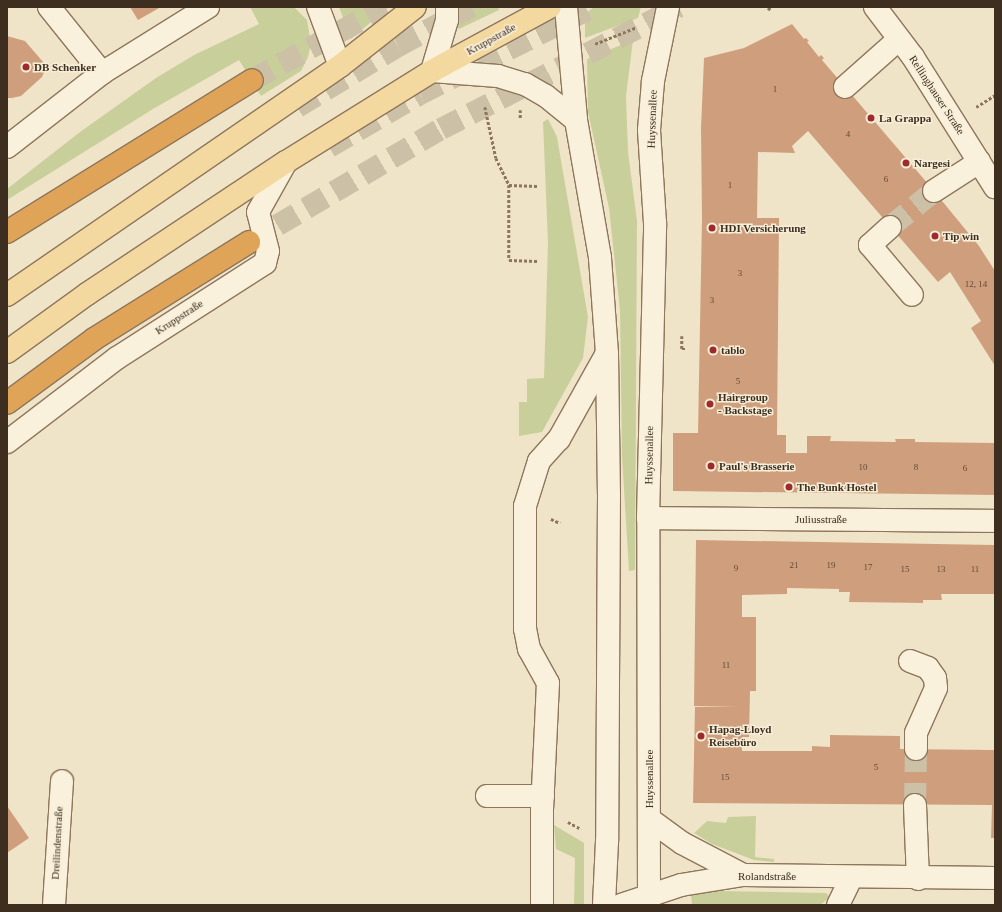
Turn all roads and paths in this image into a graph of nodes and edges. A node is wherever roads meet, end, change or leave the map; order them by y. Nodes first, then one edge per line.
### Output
1 (49, 7) edge
2 (208, 7) edge
3 (318, 7) edge
4 (415, 7) edge
5 (448, 7) edge
6 (550, 7) edge
7 (566, 7) edge
8 (770, 7) edge
9 (875, 7) edge
10 (768, 10) dead end
11 (667, 12) edge
12 (899, 39) junction
13 (570, 53) junction
14 (340, 66) junction
15 (432, 71) junction
16 (102, 73) junction
17 (252, 80) tunnel mouth
18 (845, 87) dead end
19 (485, 107) dead end
20 (576, 120) junction
21 (7, 147) edge
22 (286, 162) junction
23 (979, 162) junction
24 (509, 185) junction
25 (537, 186) dead end
26 (995, 187) edge
27 (934, 191) tunnel mouth
28 (890, 227) tunnel mouth
29 (7, 232) edge
30 (249, 242) tunnel mouth
31 (537, 261) dead end
32 (7, 295) edge
33 (912, 295) dead end
34 (682, 336) dead end
35 (687, 349) dead end
36 (7, 352) edge
37 (607, 354) junction
38 (7, 403) edge
39 (7, 442) edge
40 (548, 518) dead end
41 (648, 518) junction
42 (995, 521) edge
43 (560, 522) dead end
44 (910, 661) dead end
45 (916, 749) tunnel mouth
46 (62, 781) dead end
47 (487, 796) dead end
48 (543, 796) junction
49 (915, 805) tunnel mouth
50 (649, 819) junction
51 (743, 875) junction
52 (851, 878) junction
53 (918, 878) junction
54 (995, 878) edge
55 (649, 900) edge
56 (54, 905) edge
57 (542, 905) edge
58 (604, 905) edge
59 (621, 905) edge
60 (838, 905) edge

1 - 16 street
2 - 16 street
3 - 14 street
4 - 14 main road
5 - 15 street
6 - 15 main road, Kruppstraße
7 - 13 street
8 - 10 path
9 - 12 street, Rellinghauser Straße
11 - 13 path
11 - 41 street, Huyssenallee
12 - 18 street
12 - 23 street, Rellinghauser Straße
13 - 20 street
14 - 32 main road
15 - 20 street
15 - 22 main road, Kruppstraße
16 - 21 street
17 - 29 highway
19 - 24 path
20 - 37 street
22 - 36 main road, Kruppstraße
22 - 39 street, Kruppstraße
23 - 26 street, Rellinghauser Straße
23 - 27 street
24 - 25 path
24 - 31 path
28 - 33 street
30 - 38 highway
34 - 35 path
37 - 48 street
37 - 58 street
40 - 43 path
41 - 42 street, Juliusstraße
41 - 50 street, Huyssenallee
44 - 45 street
46 - 56 street, Dreilindenstraße
47 - 48 street
48 - 57 street
49 - 53 street
50 - 51 street
50 - 55 street, Huyssenallee
51 - 52 street, Rolandstraße
51 - 55 street, Rolandstraße
52 - 53 street, Rolandstraße
52 - 60 street
53 - 54 street, Rolandstraße
55 - 59 street, Rolandstraße

